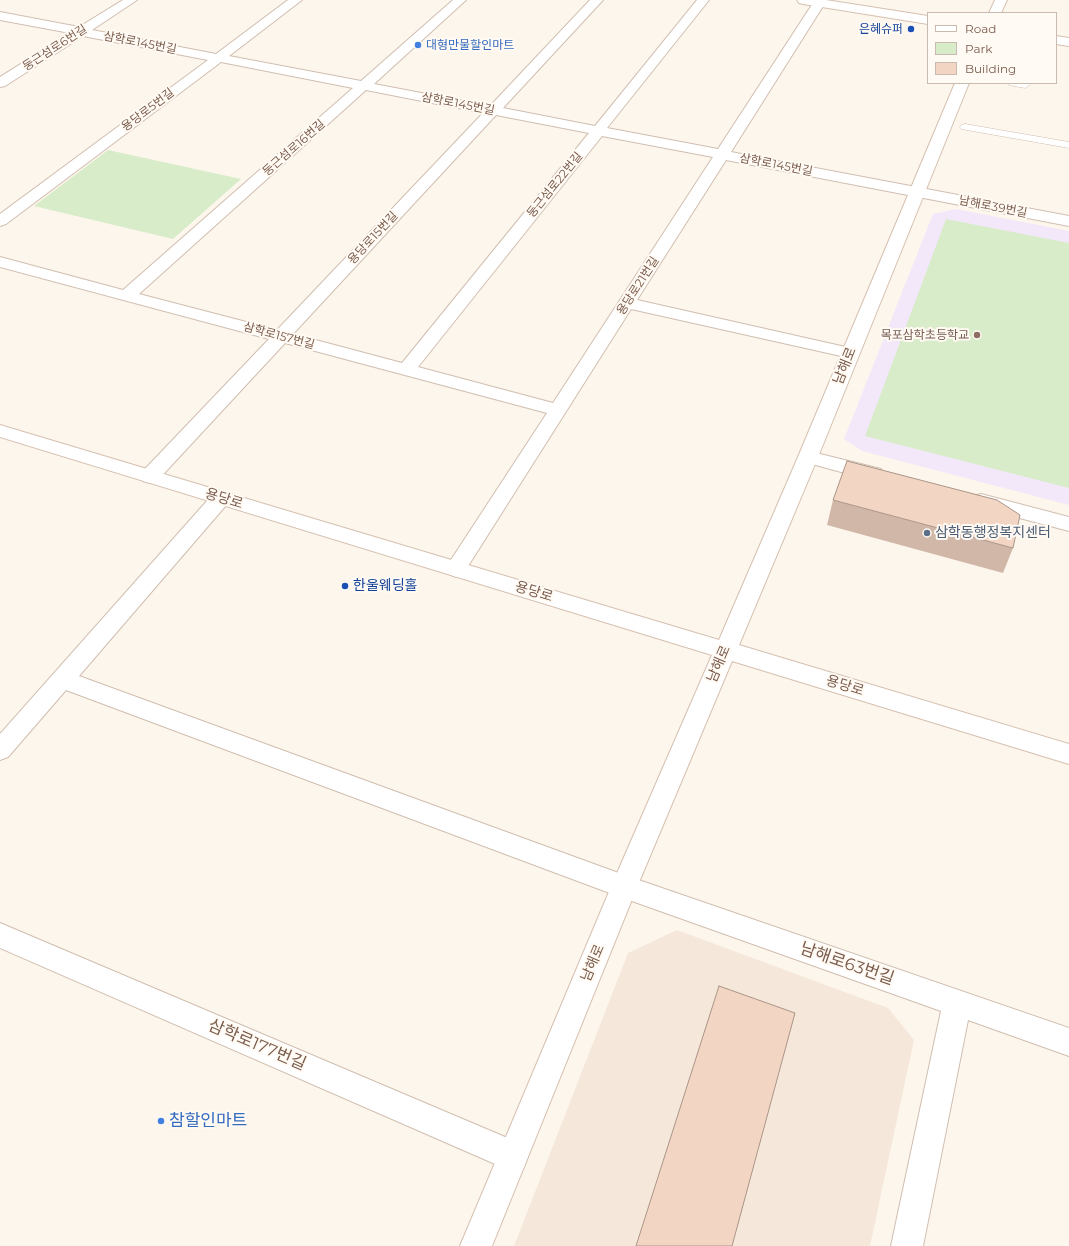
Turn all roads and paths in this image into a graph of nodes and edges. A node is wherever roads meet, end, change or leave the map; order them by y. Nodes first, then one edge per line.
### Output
1 (130, 0) edge
2 (296, 0) edge
3 (460, 0) edge
4 (597, 0) edge
5 (703, 0) edge
6 (803, 0) edge
7 (1001, 0) edge
8 (819, 3) junction
9 (995, 12) edge
10 (0, 16) edge
11 (927, 20) edge
12 (80, 32) junction
13 (1057, 40) edge
14 (1069, 42) edge
15 (218, 58) junction
16 (0, 83) edge
17 (962, 84) edge
18 (1019, 84) edge
19 (1025, 85) dead end
20 (364, 86) junction
21 (492, 111) junction
22 (965, 126) dead end
23 (598, 131) junction
24 (1069, 145) edge
25 (722, 155) junction
26 (916, 192) junction
27 (0, 221) edge
28 (1069, 221) edge
29 (0, 262) edge
30 (126, 296) junction
31 (627, 303) junction
32 (281, 336) junction
33 (850, 353) junction
34 (406, 370) junction
35 (558, 410) junction
36 (0, 431) edge
37 (808, 457) junction
38 (150, 476) junction
39 (895, 479) edge
40 (963, 497) edge
41 (221, 498) junction
42 (1069, 524) edge
43 (456, 569) junction
44 (725, 650) junction
45 (62, 679) junction
46 (0, 750) edge
47 (1069, 754) edge
48 (624, 887) junction
49 (0, 935) edge
50 (957, 1003) junction
51 (1069, 1042) edge
52 (513, 1156) junction
53 (476, 1246) edge
54 (907, 1246) edge

1 - 12 street, 둥근섬로6번길
2 - 15 street, 용당로5번길
3 - 20 street, 둥근섬로16번길
4 - 21 street, 용당로15번길
5 - 23 street, 둥근섬로22번길
6 - 8 street
7 - 9 street
8 - 11 street
8 - 25 street, 용당로21번길
10 - 12 street, 삼학로145번길
12 - 15 street, 삼학로145번길
12 - 16 street, 둥근섬로6번길
13 - 14 street
15 - 20 street, 삼학로145번길
15 - 27 street, 용당로5번길
17 - 26 street, 남해로
18 - 19 lane
20 - 21 street, 삼학로145번길
20 - 30 street, 둥근섬로16번길
21 - 23 street, 삼학로145번길
21 - 32 street, 용당로15번길
22 - 24 lane
23 - 25 street, 삼학로145번길
23 - 34 street, 둥근섬로22번길
25 - 26 street, 삼학로145번길
25 - 31 street, 용당로21번길
26 - 28 street, 남해로39번길
26 - 33 street, 남해로
29 - 30 street, 삼학로157번길
30 - 32 street, 삼학로157번길
31 - 33 street
31 - 35 street, 용당로21번길
32 - 34 street, 삼학로157번길
32 - 38 street, 용당로15번길
33 - 37 street, 남해로
34 - 35 street, 삼학로157번길
35 - 43 street, 용당로21번길
36 - 38 street, 용당로
37 - 39 street
37 - 44 street, 남해로
38 - 41 street, 용당로
40 - 42 street
41 - 43 street, 용당로
41 - 45 street
43 - 44 street, 용당로
44 - 47 street, 용당로
44 - 48 street, 남해로
45 - 46 street
45 - 48 street, 남해로63번길
48 - 50 street, 남해로63번길
48 - 52 street, 남해로
49 - 52 street, 삼학로177번길
50 - 51 street, 남해로63번길
50 - 54 street
52 - 53 street, 남해로

